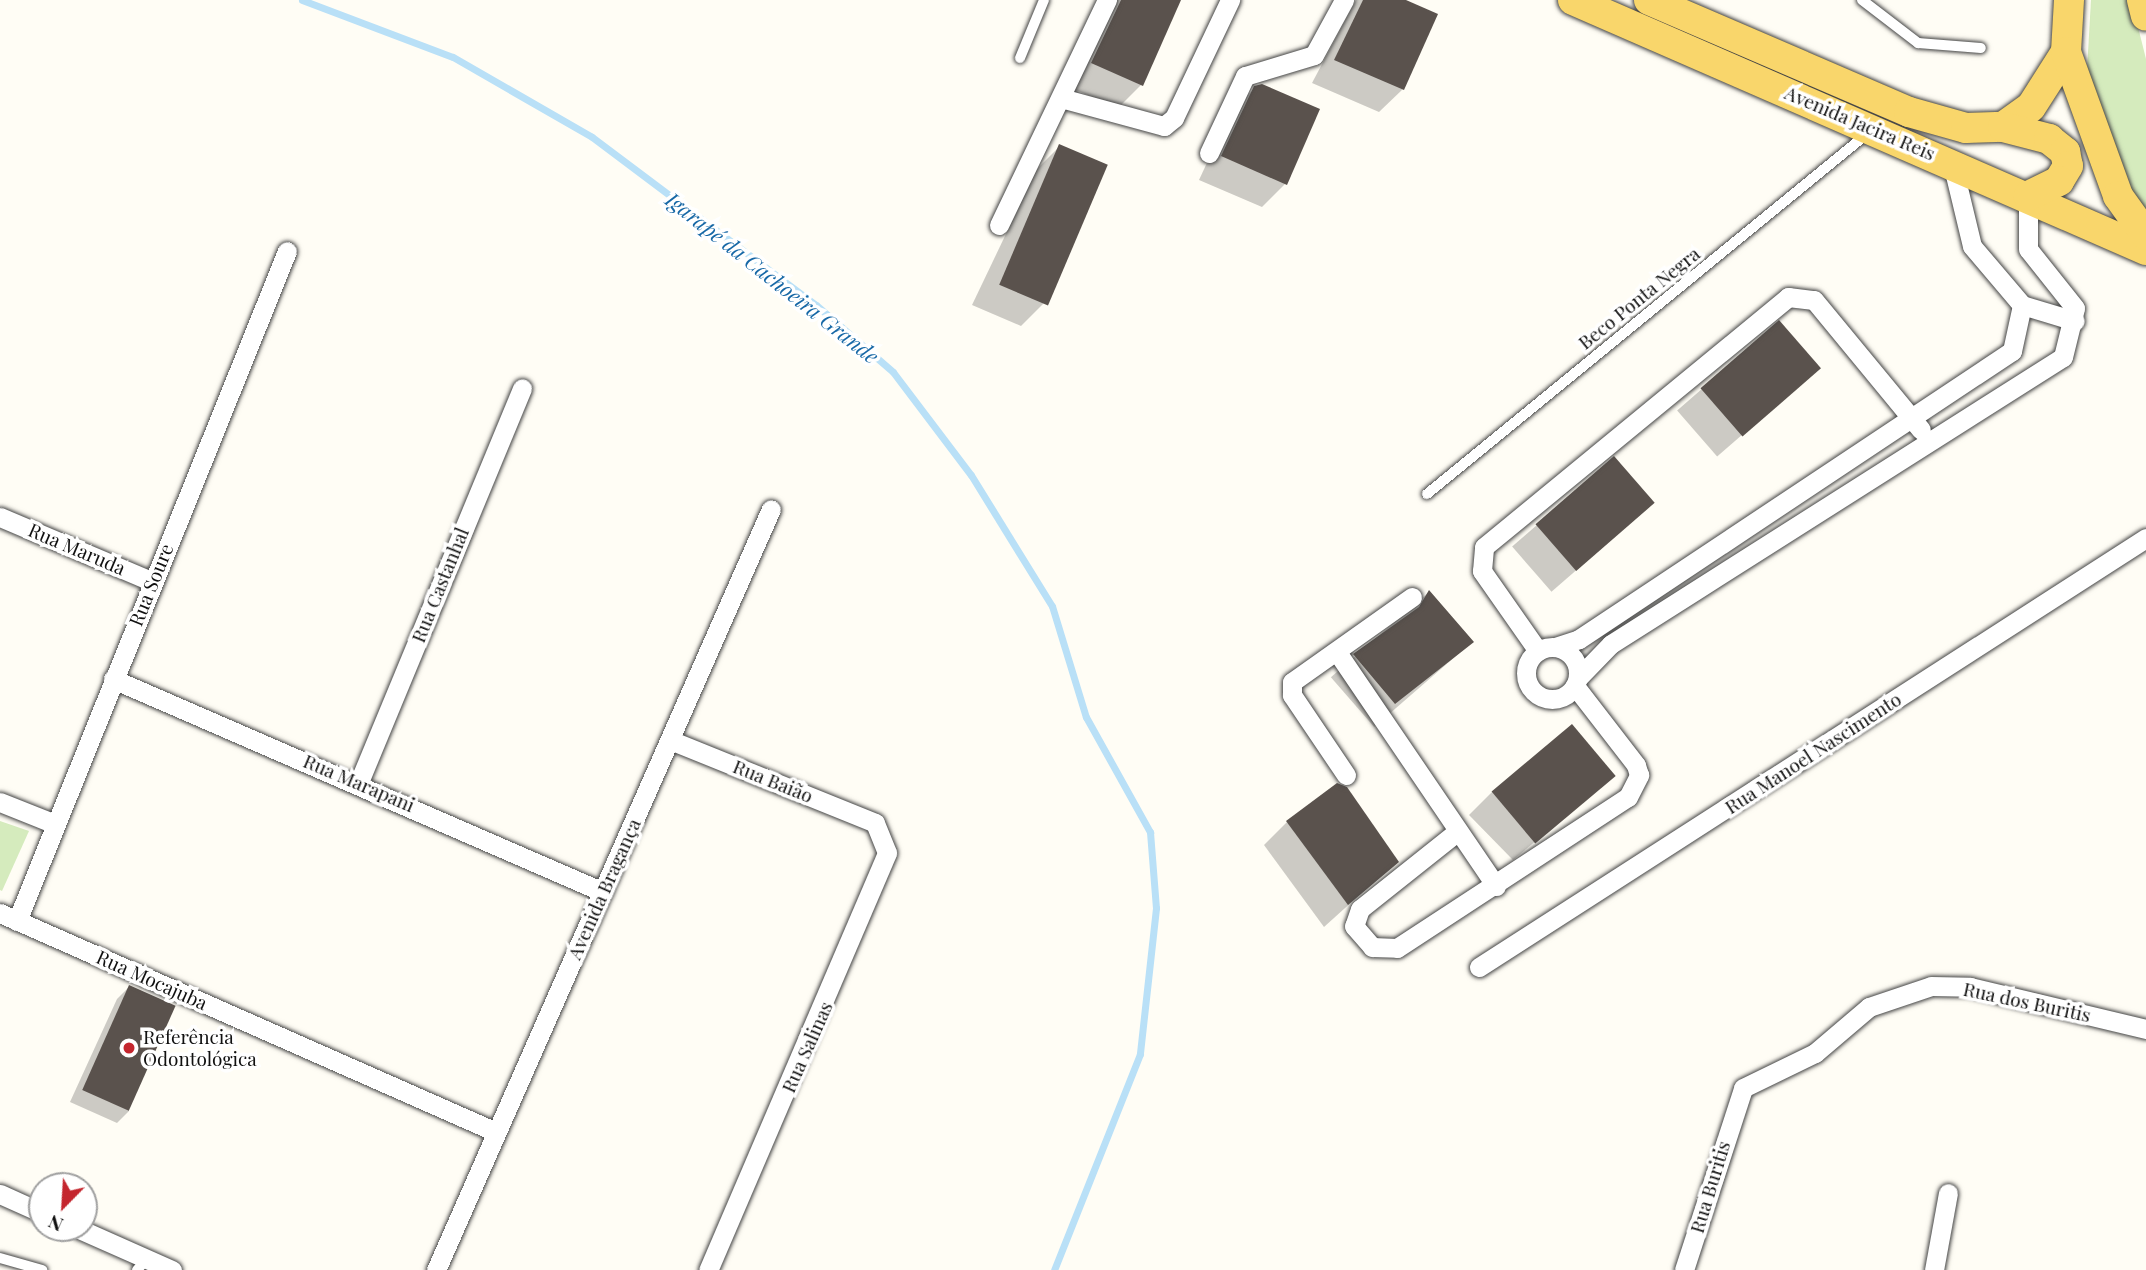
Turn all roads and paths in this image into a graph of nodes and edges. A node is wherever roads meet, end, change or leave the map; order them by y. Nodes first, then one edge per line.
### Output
1 (1044, 0) edge
2 (1107, 0) edge
3 (1230, 0) edge
4 (1344, 0) edge
5 (1573, 0) edge
6 (1649, 0) edge
7 (1862, 0) edge
8 (2069, 0) edge
9 (2142, 0) edge
10 (2146, 16) edge
11 (1981, 48) dead end
12 (2066, 52) junction
13 (1020, 58) dead end
14 (1061, 98) junction
15 (2003, 127) junction
16 (1874, 128) junction
17 (1209, 153) dead end
18 (1952, 163) junction
19 (2028, 196) junction
20 (999, 225) dead end
21 (2146, 235) edge
22 (2146, 250) edge
23 (287, 251) dead end
24 (2022, 305) junction
25 (2075, 321) junction
26 (522, 388) dead end
27 (1914, 420) junction
28 (1931, 442) junction
29 (1427, 494) dead end
30 (771, 509) dead end
31 (0, 517) edge
32 (2146, 538) edge
33 (153, 582) junction
34 (1412, 597) dead end
35 (1546, 649) junction
36 (1336, 652) junction
37 (113, 679) junction
38 (1577, 682) junction
39 (670, 740) junction
40 (1346, 775) dead end
41 (359, 782) junction
42 (0, 802) edge
43 (875, 823) joint
44 (55, 824) junction
45 (1458, 831) junction
46 (1496, 886) junction
47 (603, 892) junction
48 (9, 917) edge
49 (1479, 967) dead end
50 (2146, 1029) edge
51 (1736, 1103) joint
52 (496, 1132) junction
53 (1948, 1193) dead end
54 (0, 1194) edge
55 (28, 1207) edge
56 (98, 1240) edge
57 (0, 1258) edge
58 (142, 1264) edge
59 (42, 1270) edge
60 (172, 1270) edge
61 (436, 1270) edge
62 (708, 1270) edge
63 (1684, 1270) edge
64 (1934, 1270) edge

1 - 13 lane
2 - 14 street
3 - 14 street
4 - 17 street
5 - 16 main road, Avenida Jacira Reis
6 - 15 main road, Avenida Jacira Reis
7 - 11 lane
8 - 12 main road
9 - 10 main road
12 - 15 main road
12 - 21 main road
14 - 20 street
15 - 19 main road, Avenida Jacira Reis
16 - 18 main road, Avenida Jacira Reis
16 - 29 lane, Beco Ponta Negra
18 - 19 main road, Avenida Jacira Reis
18 - 24 street
19 - 22 main road, Avenida Jacira Reis
19 - 25 street
23 - 33 street, Rua Soure
24 - 25 street
24 - 27 street
25 - 28 street
26 - 41 street, Rua Castanhal
27 - 28 street
27 - 35 street
27 - 35 street
28 - 38 street
30 - 39 street, Avenida Bragança
31 - 33 street, Rua Maruda
32 - 49 street, Rua Manoel Nascimento
33 - 37 street, Rua Soure
34 - 36 street
35 - 38 street
35 - 38 street
36 - 40 street
36 - 45 street
37 - 41 street, Rua Marapani
37 - 44 street, Rua Soure
38 - 46 street
39 - 43 street, Rua Baião
39 - 47 street, Avenida Bragança
41 - 47 street, Rua Marapani
42 - 44 street
43 - 62 street, Rua Salinas
44 - 48 street, Rua Soure
45 - 46 street
45 - 46 street
47 - 52 street, Avenida Bragança
48 - 52 street, Rua Mocajuba
50 - 51 street, Rua dos Buritis
51 - 63 street, Rua Buritis
52 - 61 street, Avenida Bragança
53 - 64 street
54 - 55 street
56 - 58 street
57 - 59 lane
58 - 60 street

